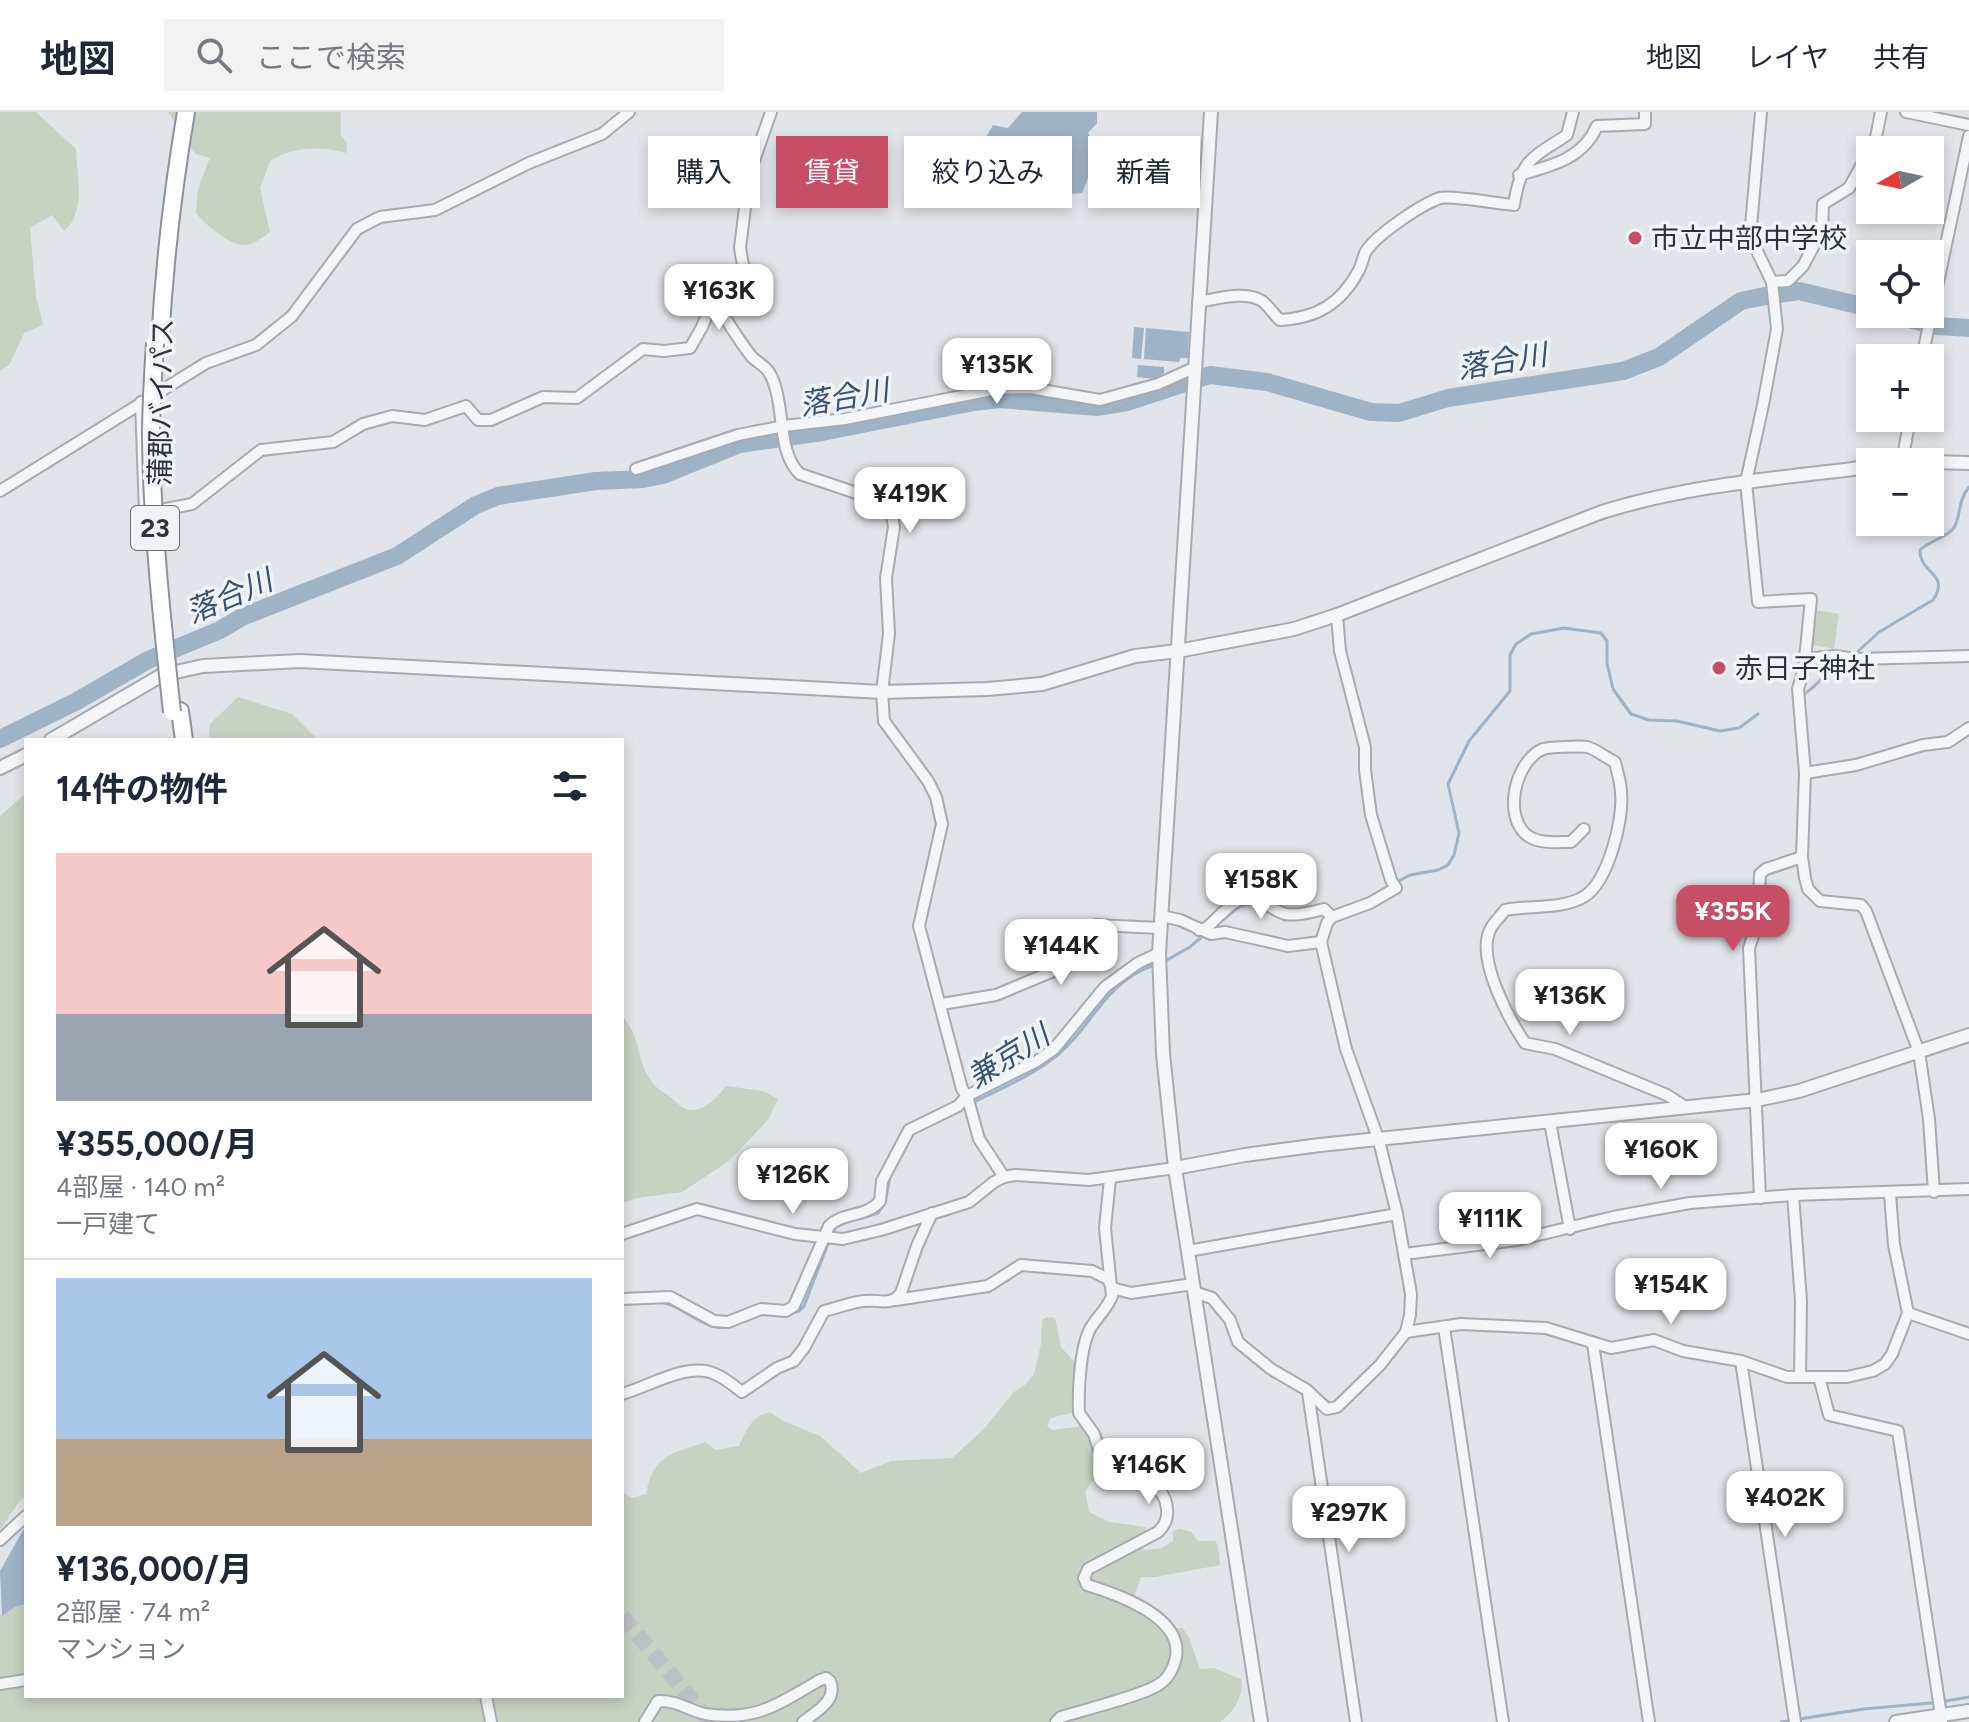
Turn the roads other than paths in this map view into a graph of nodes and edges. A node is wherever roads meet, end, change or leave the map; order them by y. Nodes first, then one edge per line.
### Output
1 (178, 112) edge
2 (186, 112) edge
3 (629, 112) edge
4 (771, 112) edge
5 (1211, 112) edge
6 (1573, 112) edge
7 (1645, 112) edge
8 (1761, 112) edge
9 (1881, 112) edge
10 (1906, 112) edge
11 (1969, 125) edge
12 (1876, 136) edge
13 (1969, 136) edge
14 (1519, 175) junction
15 (1856, 175) edge
16 (1772, 283) junction
17 (713, 300) junction
18 (1198, 302) junction
19 (158, 344) junction
20 (1925, 344) edge
21 (1196, 369) junction
22 (141, 402) junction
23 (784, 428) junction
24 (1944, 462) edge
25 (1969, 463) edge
26 (636, 469) dead end
27 (1856, 469) edge
28 (1746, 482) junction
29 (0, 491) edge
30 (1337, 615) junction
31 (1178, 651) junction
32 (1969, 656) edge
33 (1804, 659) junction
34 (882, 692) junction
35 (176, 712) junction
36 (1969, 728) edge
37 (54, 738) edge
38 (176, 738) edge
39 (183, 738) edge
40 (24, 756) edge
41 (0, 768) edge
42 (1805, 773) junction
43 (1584, 829) dead end
44 (1802, 857) junction
45 (1329, 914) junction
46 (1160, 922) junction
47 (1204, 932) junction
48 (1321, 942) junction
49 (1159, 958) junction
50 (942, 1004) junction
51 (1969, 1035) edge
52 (1919, 1052) junction
53 (1757, 1100) junction
54 (969, 1102) junction
55 (1687, 1108) junction
56 (1550, 1122) junction
57 (1379, 1141) junction
58 (1175, 1168) junction
59 (1004, 1177) junction
60 (1110, 1179) junction
61 (1969, 1189) edge
62 (1934, 1192) junction
63 (1890, 1194) junction
64 (1793, 1195) junction
65 (1760, 1198) junction
66 (933, 1213) junction
67 (1397, 1214) junction
68 (1570, 1229) junction
69 (624, 1233) edge
70 (829, 1237) junction
71 (1188, 1251) junction
72 (1404, 1254) junction
73 (1112, 1288) junction
74 (1193, 1288) junction
75 (624, 1299) edge
76 (896, 1300) junction
77 (1908, 1313) junction
78 (1444, 1327) junction
79 (1406, 1332) junction
80 (1969, 1334) edge
81 (1593, 1344) junction
82 (1741, 1361) junction
83 (1800, 1377) junction
84 (1819, 1377) junction
85 (1307, 1390) junction
86 (624, 1393) edge
87 (24, 1518) edge
88 (0, 1540) edge
89 (24, 1680) edge
90 (0, 1684) edge
91 (486, 1698) edge
92 (1969, 1711) edge
93 (1941, 1719) edge
94 (491, 1722) edge
95 (645, 1722) edge
96 (803, 1722) edge
97 (1056, 1722) edge
98 (1261, 1722) edge
99 (1356, 1722) edge
100 (1503, 1722) edge
101 (1649, 1722) edge
102 (1795, 1722) edge
103 (1896, 1722) edge

1 - 19 highway, 蒲郡バイパス / 23
2 - 19 highway, 蒲郡バイパス / 23
3 - 22 street
4 - 17 street
5 - 18 street
6 - 14 street
7 - 14 street
8 - 16 street
9 - 12 street
10 - 11 street
13 - 20 street
14 - 18 street
15 - 16 street
16 - 28 street
17 - 22 street
17 - 23 street
18 - 21 street
19 - 35 highway, 蒲郡バイパス / 23, bridge
21 - 23 street
21 - 31 street
22 - 29 street
23 - 26 street
23 - 34 street
24 - 25 street
27 - 28 street
28 - 30 street
28 - 33 street
30 - 31 street
30 - 45 street
31 - 34 street
31 - 46 street
32 - 33 street
33 - 42 street
34 - 37 street
34 - 50 street
35 - 38 highway, 蒲郡バイパス / 23
35 - 39 highway, 蒲郡バイパス / 23
36 - 42 street
40 - 41 street
42 - 44 street
43 - 55 street
44 - 52 street
44 - 53 street
45 - 47 street
45 - 48 street
46 - 47 street
46 - 49 street
46 - 50 street
47 - 48 street
48 - 57 street
49 - 54 street
49 - 58 street
50 - 54 street
51 - 52 street
52 - 53 street
52 - 62 street
53 - 55 street
53 - 65 street
54 - 59 street
54 - 70 street
55 - 56 street
56 - 57 street
56 - 68 street
57 - 58 street
57 - 67 street
58 - 60 street
58 - 71 street
59 - 60 street
59 - 66 street
60 - 73 street
61 - 62 street
62 - 63 street
63 - 64 street
63 - 77 street
64 - 65 street
64 - 83 street
65 - 68 street
66 - 70 street
66 - 76 street
67 - 71 street
67 - 72 street
68 - 72 street
69 - 70 street
70 - 75 street
71 - 74 street
72 - 79 street
73 - 74 street
73 - 76 street
73 - 97 street
74 - 85 street
74 - 98 street
76 - 86 street
77 - 80 street
77 - 84 street
78 - 79 street
78 - 81 street
78 - 100 street
79 - 85 street
81 - 82 street
81 - 101 street
82 - 83 street
82 - 102 street
83 - 84 street
84 - 93 street
85 - 99 street
87 - 88 street
89 - 90 street
91 - 94 street
92 - 93 street
93 - 103 street
95 - 96 street

